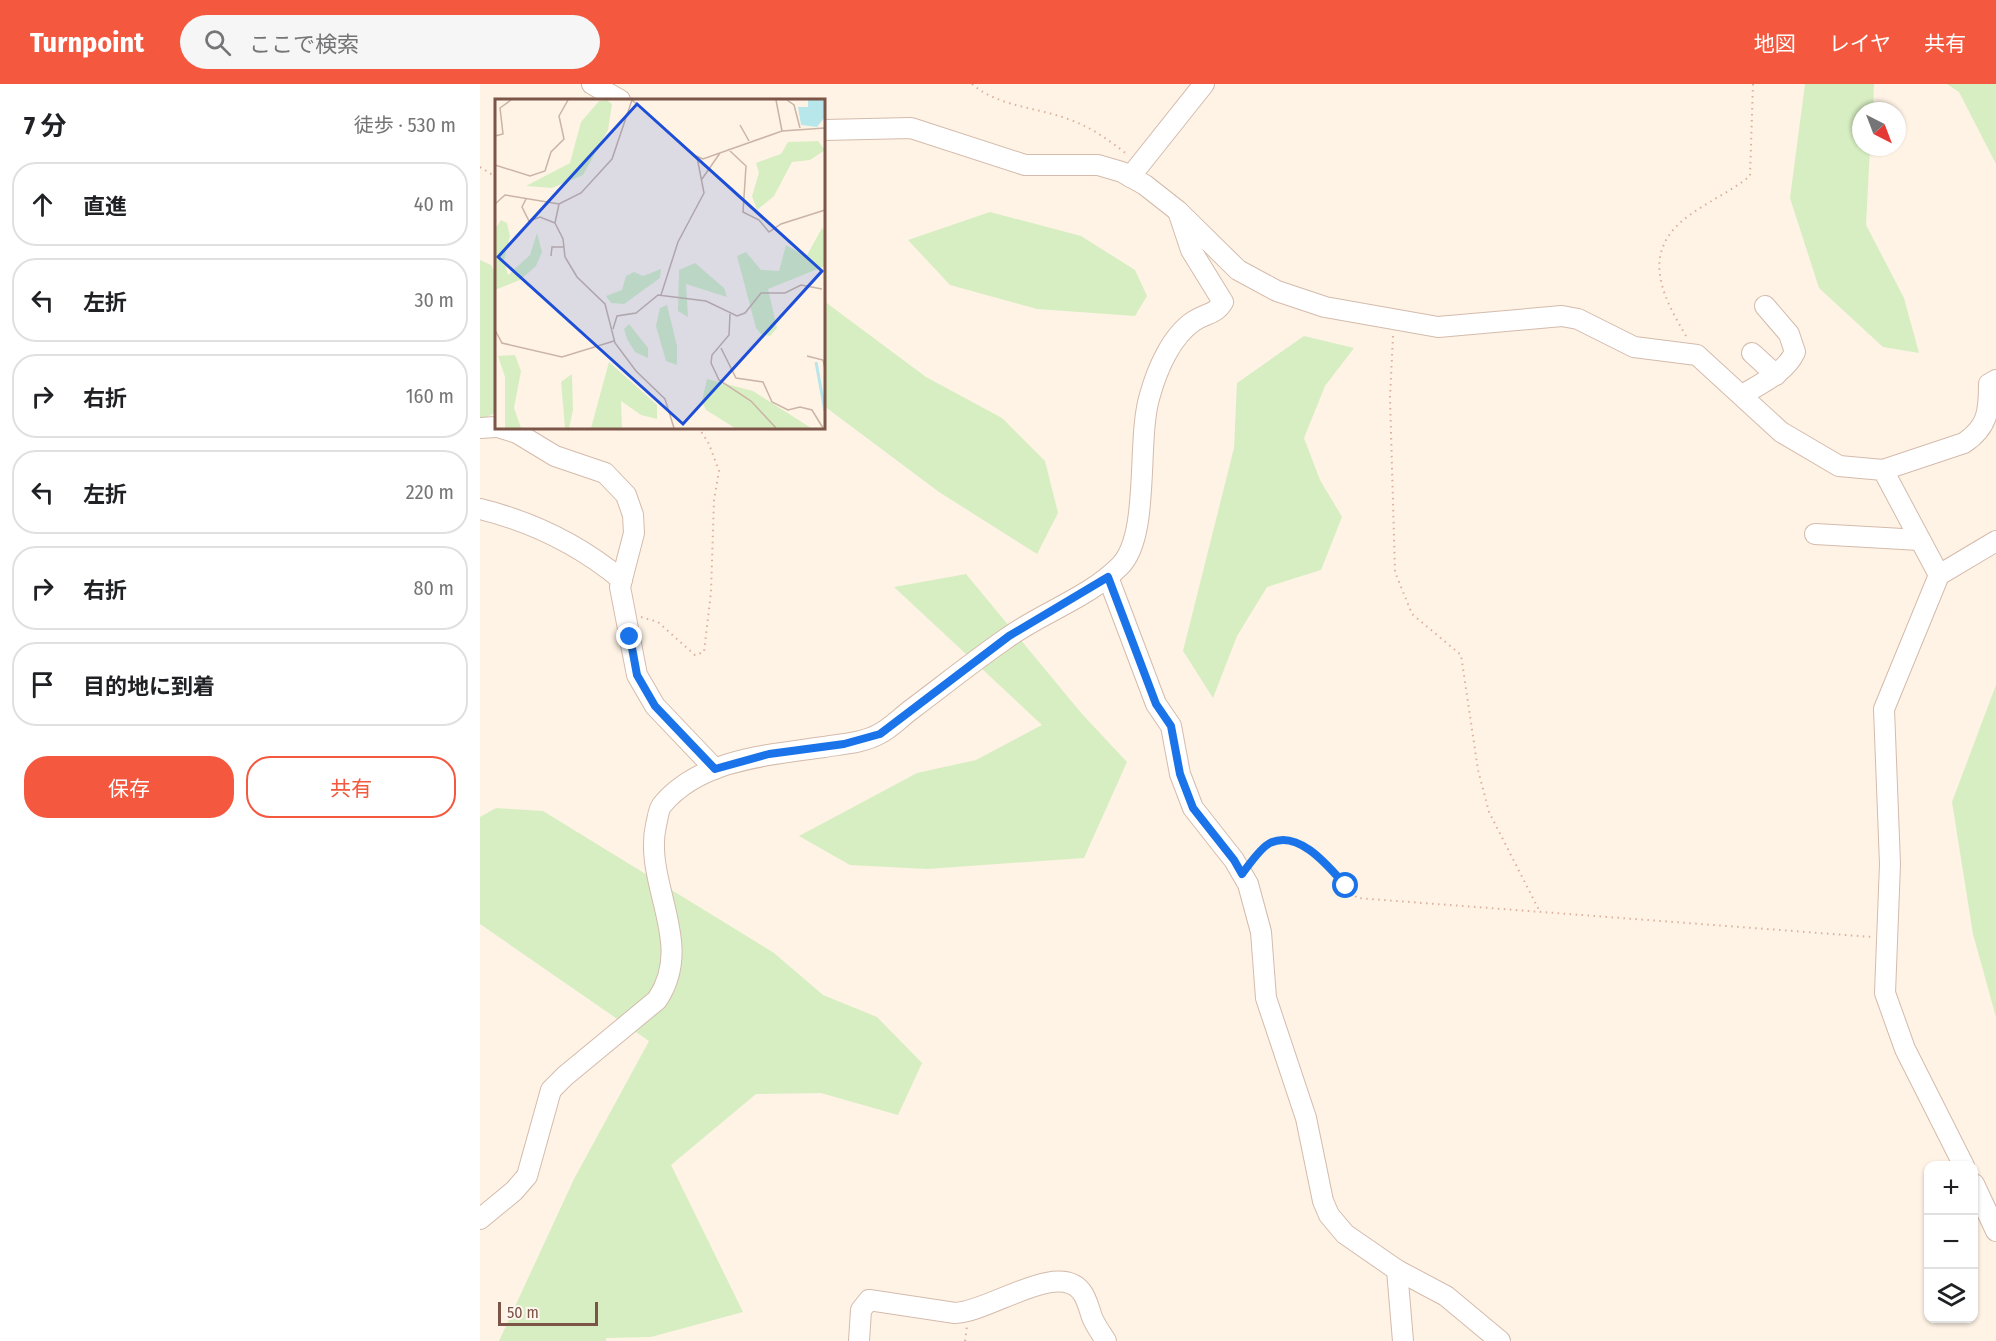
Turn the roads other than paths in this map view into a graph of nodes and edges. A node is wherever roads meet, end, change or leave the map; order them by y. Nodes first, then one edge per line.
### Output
1 (592, 84) edge
2 (1204, 84) edge
3 (618, 99) edge
4 (825, 130) edge
5 (1135, 170) junction
6 (1179, 211) junction
7 (1765, 306) dead end
8 (1752, 353) dead end
9 (1776, 375) junction
10 (1996, 380) edge
11 (1742, 395) junction
12 (495, 427) edge
13 (480, 428) edge
14 (505, 429) edge
15 (1883, 470) junction
16 (480, 509) edge
17 (1815, 534) dead end
18 (1920, 540) junction
19 (1995, 544) edge
20 (1939, 575) junction
21 (1108, 577) junction
22 (622, 580) junction
23 (715, 769) junction
24 (1961, 1161) edge
25 (1978, 1193) edge
26 (480, 1219) edge
27 (1996, 1231) edge
28 (1397, 1270) junction
29 (859, 1341) edge
30 (1106, 1341) edge
31 (1403, 1341) edge
32 (1500, 1341) edge

1 - 3 street
2 - 5 street
4 - 5 street
5 - 6 street
6 - 11 street
6 - 21 street
7 - 9 street
8 - 9 street
9 - 11 street
10 - 15 street
11 - 15 street
12 - 13 street
14 - 22 street
15 - 18 street
16 - 22 street
17 - 18 street
18 - 20 street
19 - 20 street
20 - 24 street
21 - 23 street
21 - 28 street
22 - 23 street
23 - 26 street
25 - 27 street
28 - 31 street
28 - 32 street
29 - 30 street

